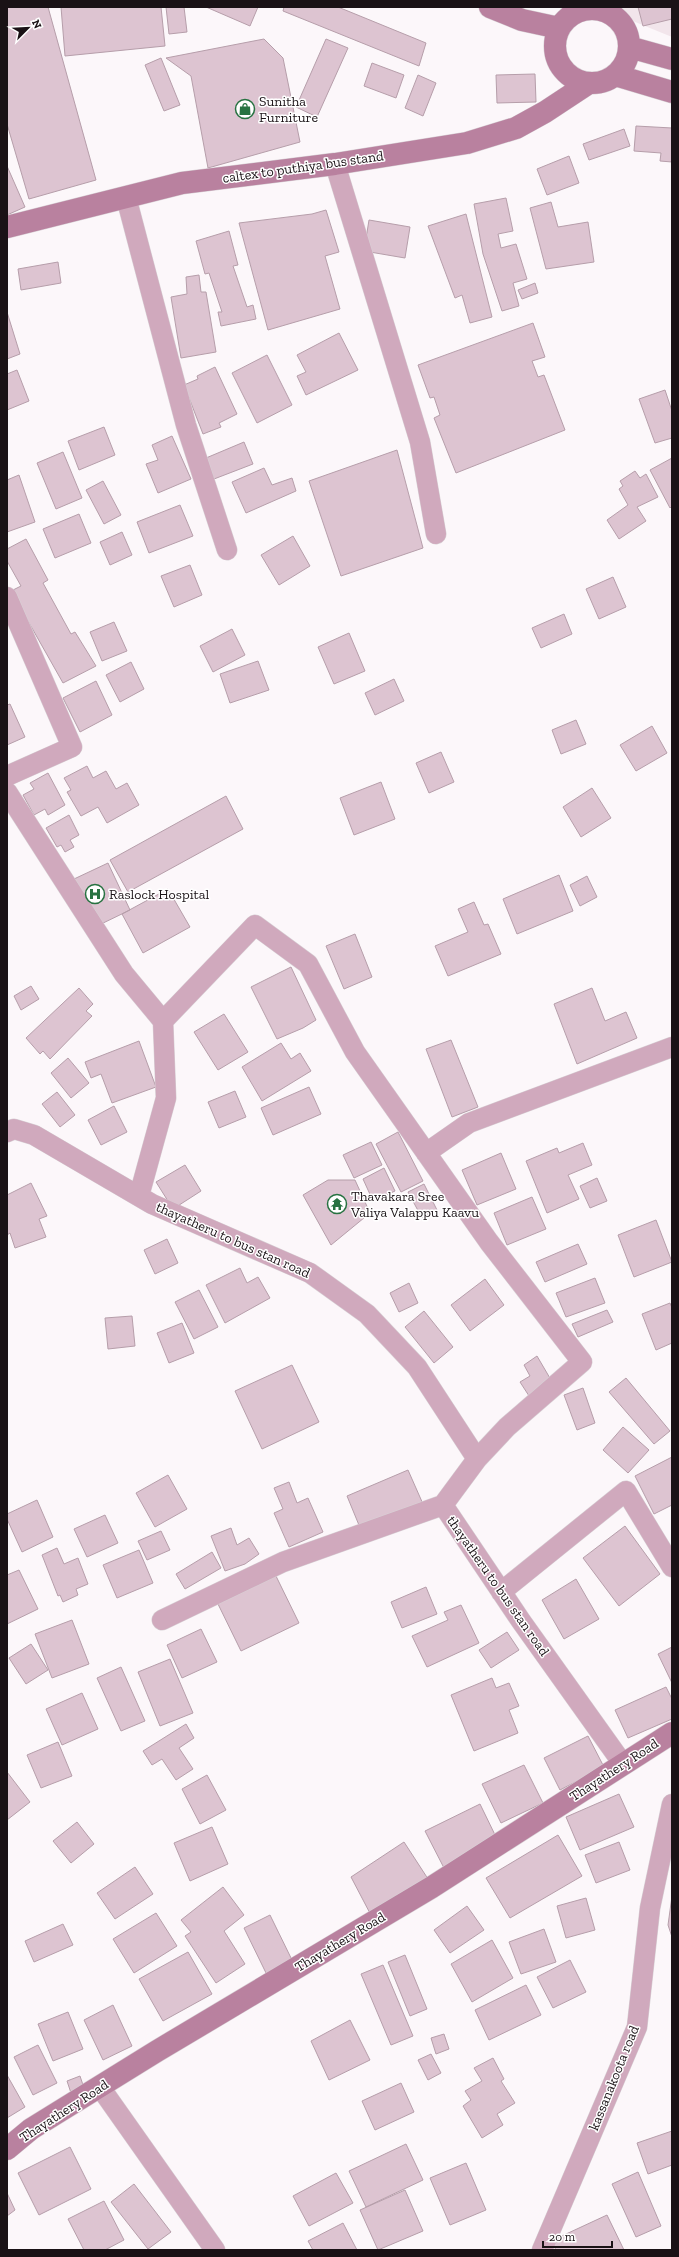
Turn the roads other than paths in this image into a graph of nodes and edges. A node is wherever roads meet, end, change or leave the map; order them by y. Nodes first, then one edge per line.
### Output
1 (490, 7) edge
2 (598, 8) edge
3 (561, 18) edge
4 (629, 47) junction
5 (672, 59) edge
6 (614, 76) junction
7 (589, 83) junction
8 (672, 92) edge
9 (335, 164) junction
10 (126, 198) junction
11 (7, 227) edge
12 (436, 534) dead end
13 (226, 550) dead end
14 (7, 597) edge
15 (7, 776) edge
16 (7, 792) edge
17 (163, 1021) junction
18 (672, 1047) edge
19 (7, 1132) edge
20 (426, 1153) junction
21 (139, 1196) junction
22 (477, 1459) junction
23 (443, 1505) junction
24 (672, 1567) edge
25 (501, 1592) junction
26 (162, 1620) dead end
27 (672, 1733) edge
28 (622, 1764) junction
29 (672, 1804) edge
30 (100, 2086) junction
31 (7, 2149) edge
32 (216, 2250) edge
33 (542, 2250) edge

1 - 3 main road
2 - 3 main road
2 - 4 main road
3 - 7 main road
4 - 5 main road
4 - 6 main road
6 - 7 main road
6 - 8 main road
7 - 9 main road, caltex to puthiya bus stand
9 - 10 main road, caltex to puthiya bus stand
9 - 12 street
10 - 11 main road, caltex to puthiya bus stand
10 - 13 street
14 - 15 street
16 - 17 street
17 - 20 street
17 - 21 street
18 - 20 street
19 - 21 street, thayatheru to bus stan road
20 - 22 street
21 - 22 street, thayatheru to bus stan road
22 - 23 street, thayatheru to bus stan road
23 - 25 street, thayatheru to bus stan road
23 - 26 street
24 - 25 street
25 - 28 street, thayatheru to bus stan road
27 - 28 main road, Thayathery Road
28 - 30 main road, Thayathery Road
29 - 33 street, kassanakoota road
30 - 31 main road, Thayathery Road
30 - 32 street

